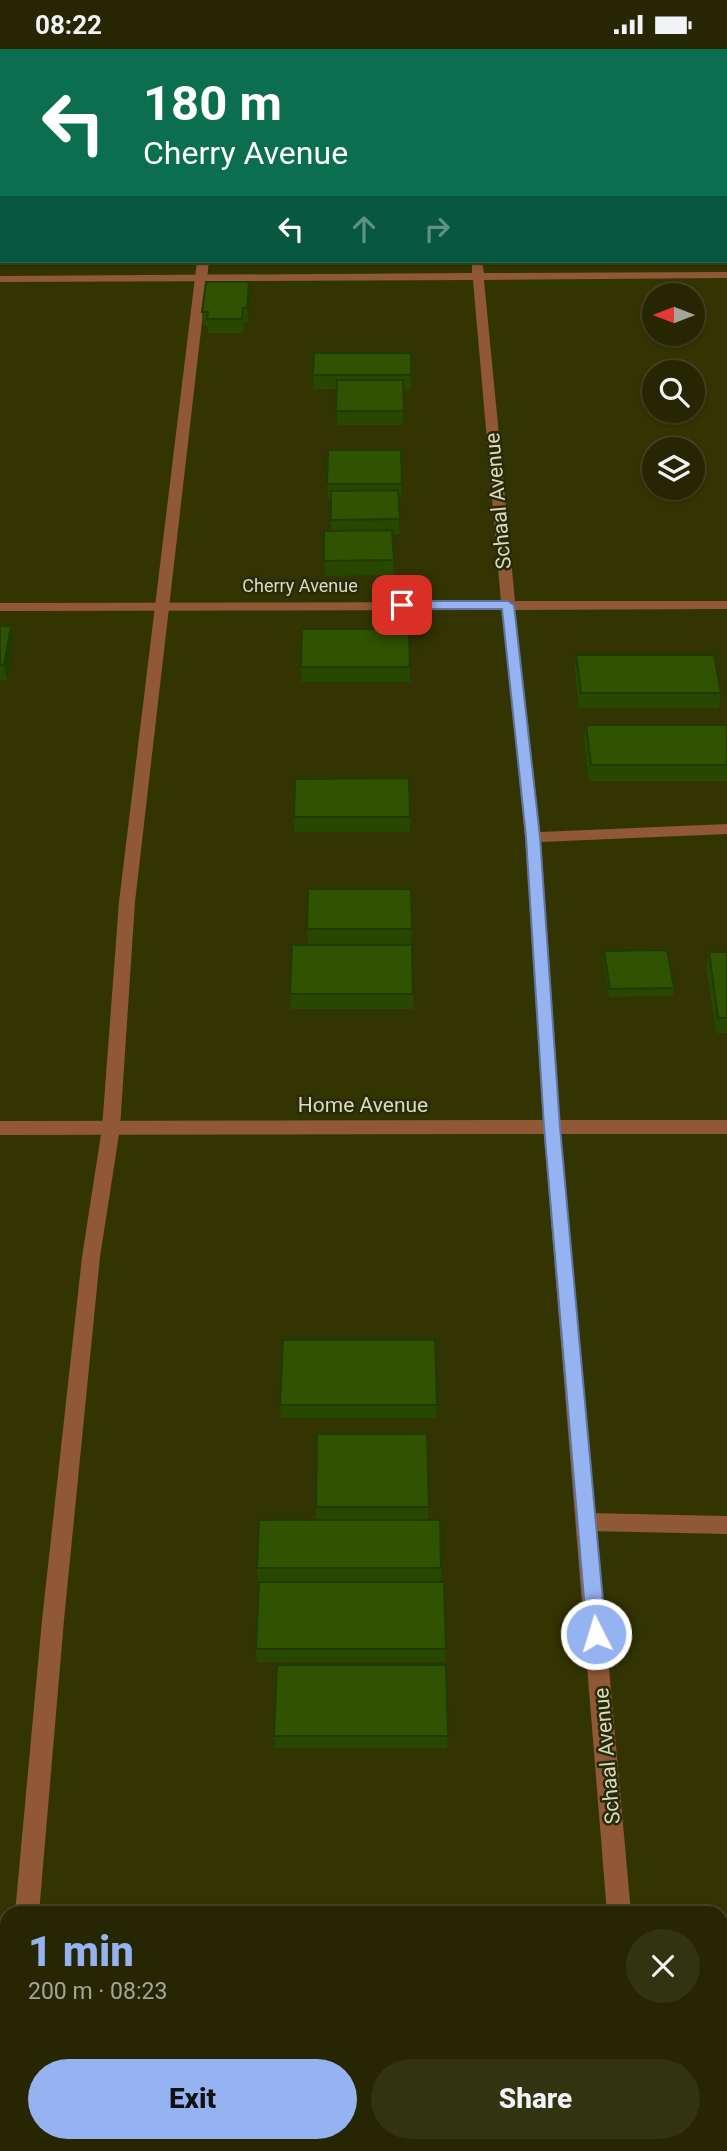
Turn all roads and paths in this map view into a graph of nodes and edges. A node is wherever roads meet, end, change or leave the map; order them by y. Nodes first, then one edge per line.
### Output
1 (478, 268) edge
2 (202, 269) edge
3 (727, 275) edge
4 (0, 279) edge
5 (508, 605) junction
6 (727, 605) edge
7 (164, 606) junction
8 (0, 607) edge
9 (727, 829) edge
10 (533, 837) junction
11 (552, 1127) junction
12 (727, 1127) edge
13 (0, 1128) edge
14 (111, 1128) junction
15 (587, 1522) junction
16 (727, 1525) edge
17 (28, 1906) edge
18 (619, 1906) edge

1 - 2 street
1 - 3 street
1 - 5 street, Schaal Avenue
2 - 4 street
2 - 7 street
5 - 6 street, Cherry Avenue
5 - 7 street, Cherry Avenue
5 - 10 street, Schaal Avenue
7 - 8 street, Cherry Avenue
7 - 14 street
9 - 10 street
10 - 11 street, Schaal Avenue
11 - 12 street, Home Avenue
11 - 14 street, Home Avenue
11 - 15 street, Schaal Avenue
13 - 14 street, Home Avenue
14 - 17 street
15 - 16 street
15 - 18 street, Schaal Avenue

